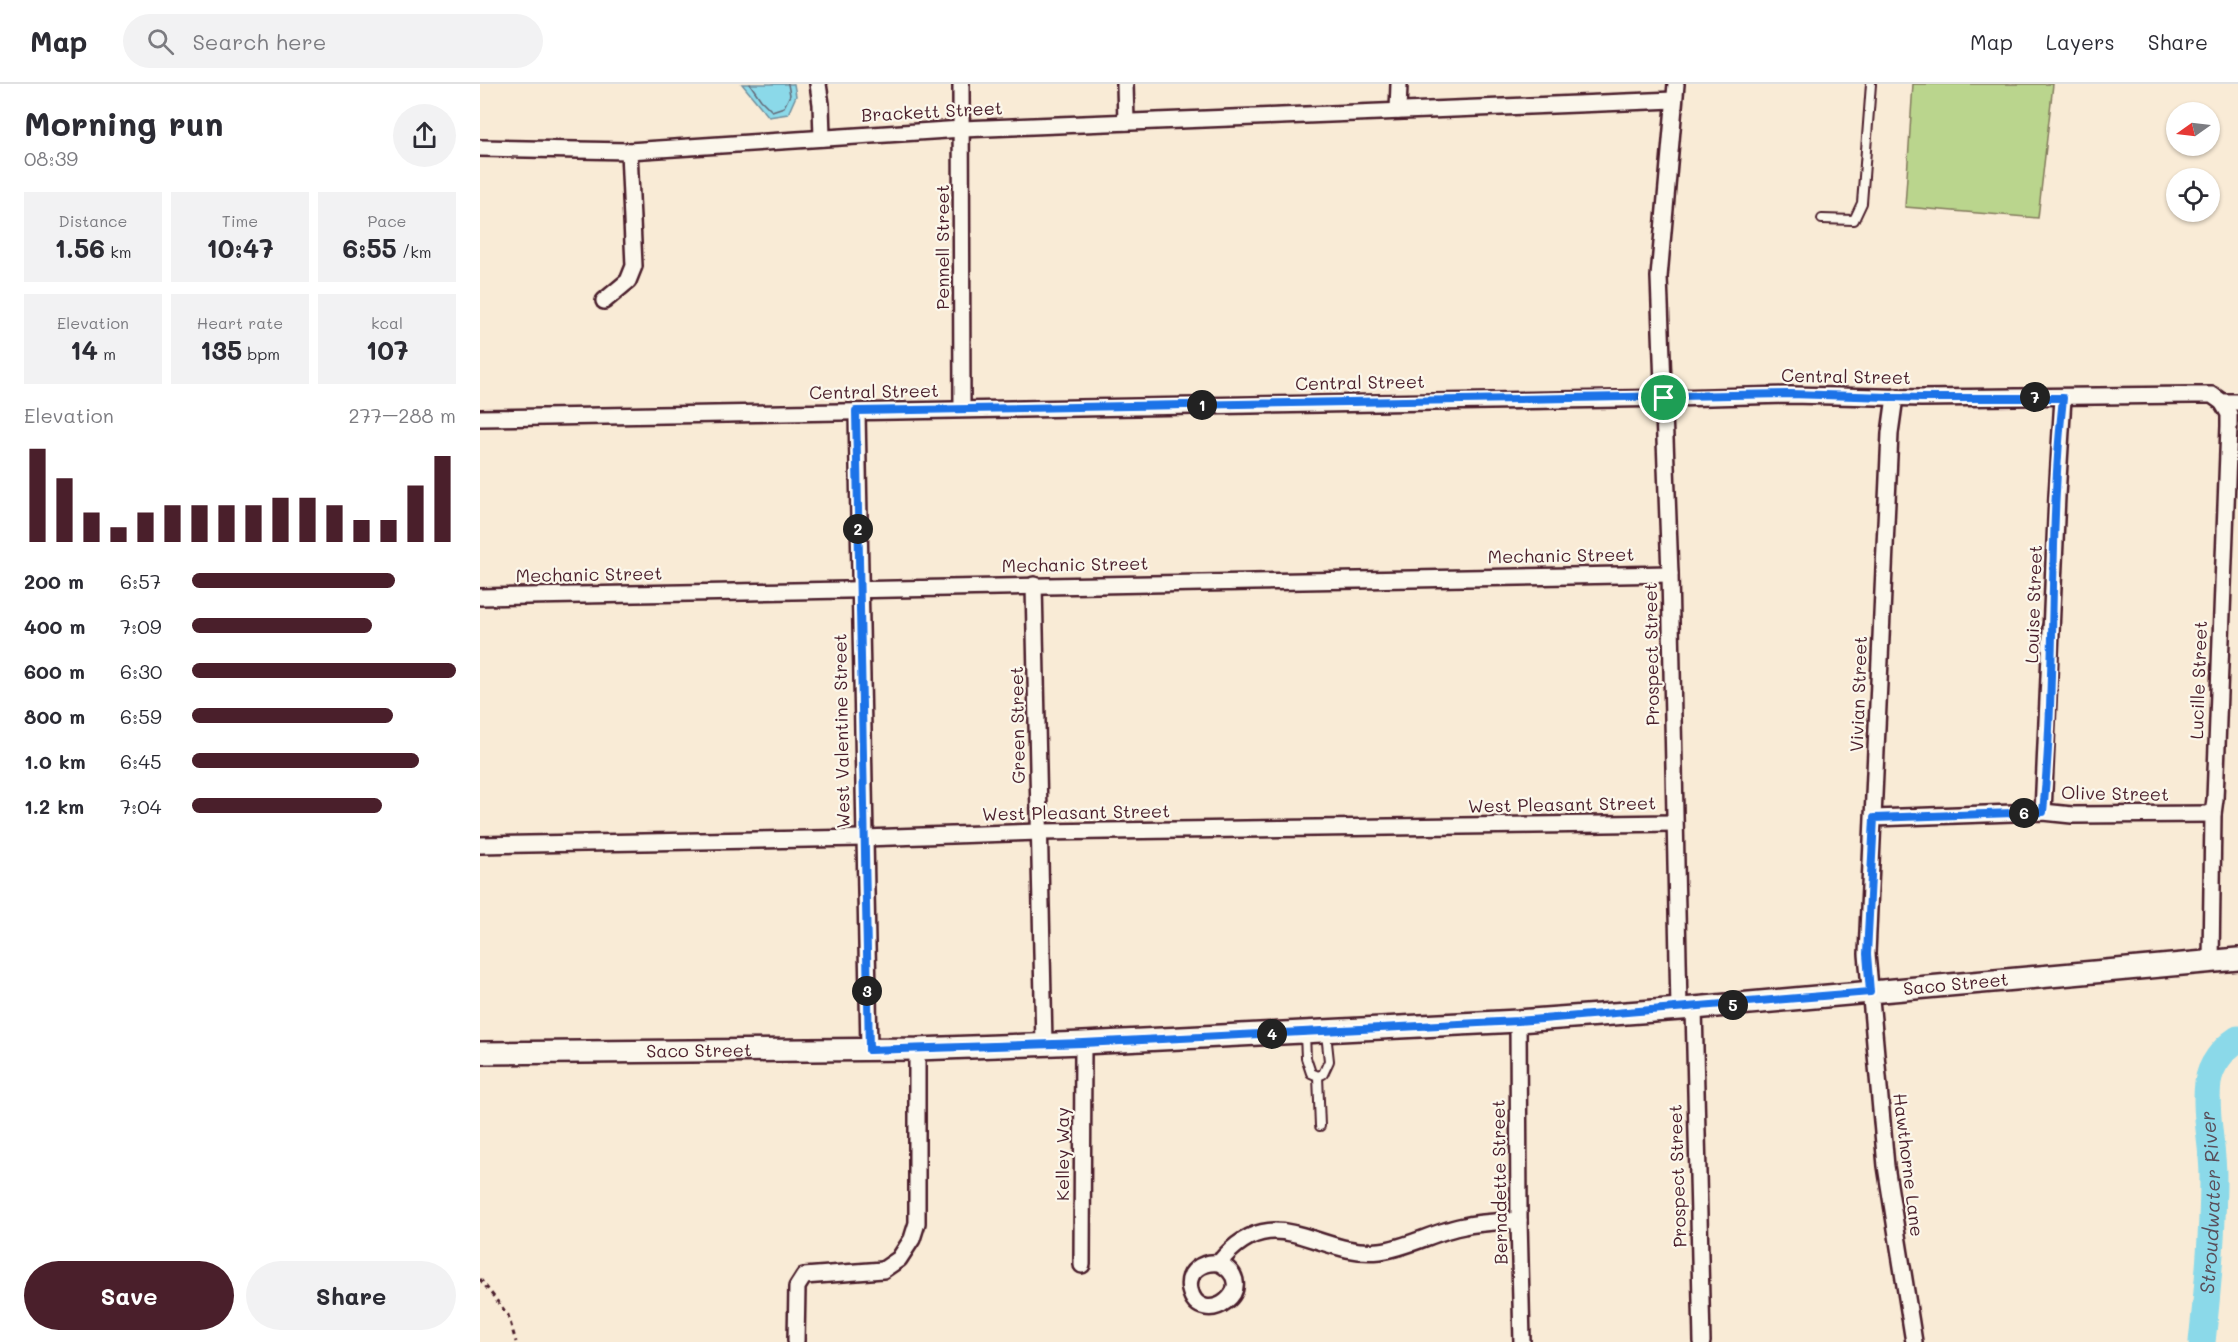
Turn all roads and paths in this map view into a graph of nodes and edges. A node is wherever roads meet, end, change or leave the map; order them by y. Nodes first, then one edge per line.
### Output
1 (818, 84) edge
2 (961, 84) edge
3 (1125, 84) edge
4 (1399, 84) edge
5 (1871, 84) edge
6 (1675, 92) edge
7 (1398, 111) junction
8 (1126, 122) junction
9 (962, 129) junction
10 (822, 138) junction
11 (480, 148) edge
12 (629, 151) junction
13 (1822, 219) dead end
14 (604, 300) dead end
15 (1895, 397) junction
16 (1664, 398) junction
17 (2063, 398) junction
18 (2222, 402) junction
19 (2238, 402) edge
20 (962, 409) junction
21 (856, 411) junction
22 (480, 418) edge
23 (1670, 574) junction
24 (1035, 585) junction
25 (859, 588) junction
26 (480, 597) edge
27 (2043, 812) junction
28 (2213, 814) junction
29 (1874, 818) junction
30 (1674, 823) junction
31 (1040, 832) junction
32 (864, 838) junction
33 (480, 845) edge
34 (2238, 959) edge
35 (2211, 961) junction
36 (1870, 992) junction
37 (1686, 1008) junction
38 (1518, 1021) junction
39 (1316, 1031) junction
40 (1083, 1043) junction
41 (1044, 1044) junction
42 (917, 1049) junction
43 (869, 1050) junction
44 (480, 1053) edge
45 (1318, 1076) junction
46 (1320, 1126) dead end
47 (1519, 1220) junction
48 (1219, 1263) dead end
49 (1082, 1265) dead end
50 (480, 1279) edge
51 (796, 1341) edge
52 (516, 1342) edge
53 (1522, 1342) edge
54 (1702, 1342) edge
55 (1914, 1342) edge

1 - 10 street
2 - 9 street, Pennell Street
3 - 8 street
4 - 7 street
5 - 13 lane
6 - 7 street, Brackett Street
6 - 16 street, Prospect Street
7 - 8 street, Brackett Street
8 - 9 street, Brackett Street
9 - 10 street, Brackett Street
9 - 20 street, Pennell Street
10 - 12 street, Brackett Street
11 - 12 street, Brackett Street
12 - 14 street
15 - 16 street, Central Street
15 - 17 street, Central Street
15 - 29 street, Vivian Street
16 - 20 street, Central Street
16 - 23 street, Prospect Street
17 - 18 street, Central Street
17 - 27 street, Louise Street
18 - 19 street, Central Street
18 - 28 street, Lucille Street
20 - 21 street, Central Street
21 - 22 street, Central Street
21 - 25 street, West Valentine Street
23 - 24 street, Mechanic Street
23 - 30 street, Prospect Street
24 - 25 street, Mechanic Street
24 - 31 street, Green Street
25 - 26 street, Mechanic Street
25 - 32 street, West Valentine Street
27 - 28 street, Olive Street
27 - 29 street, Olive Street
28 - 35 street, Lucille Street
29 - 36 street, Vivian Street
30 - 31 street, West Pleasant Street
30 - 37 street, Prospect Street
31 - 32 street, West Pleasant Street
31 - 41 street, Green Street
32 - 33 street, West Pleasant Street
32 - 43 street, West Valentine Street
34 - 35 main road, Saco Street
35 - 36 main road, Saco Street
36 - 37 main road, Saco Street
36 - 55 street, Hawthorne Lane
37 - 38 main road, Saco Street
37 - 54 street, Prospect Street
38 - 39 main road, Saco Street
38 - 47 street, Bernadette Street
39 - 40 main road, Saco Street
39 - 45 lane
39 - 45 lane
40 - 41 main road, Saco Street
40 - 49 street, Kelley Way
41 - 42 main road, Saco Street
42 - 43 main road, Saco Street
42 - 51 street
43 - 44 main road, Saco Street
45 - 46 lane
47 - 48 street
47 - 53 street, Bernadette Street
50 - 52 path

